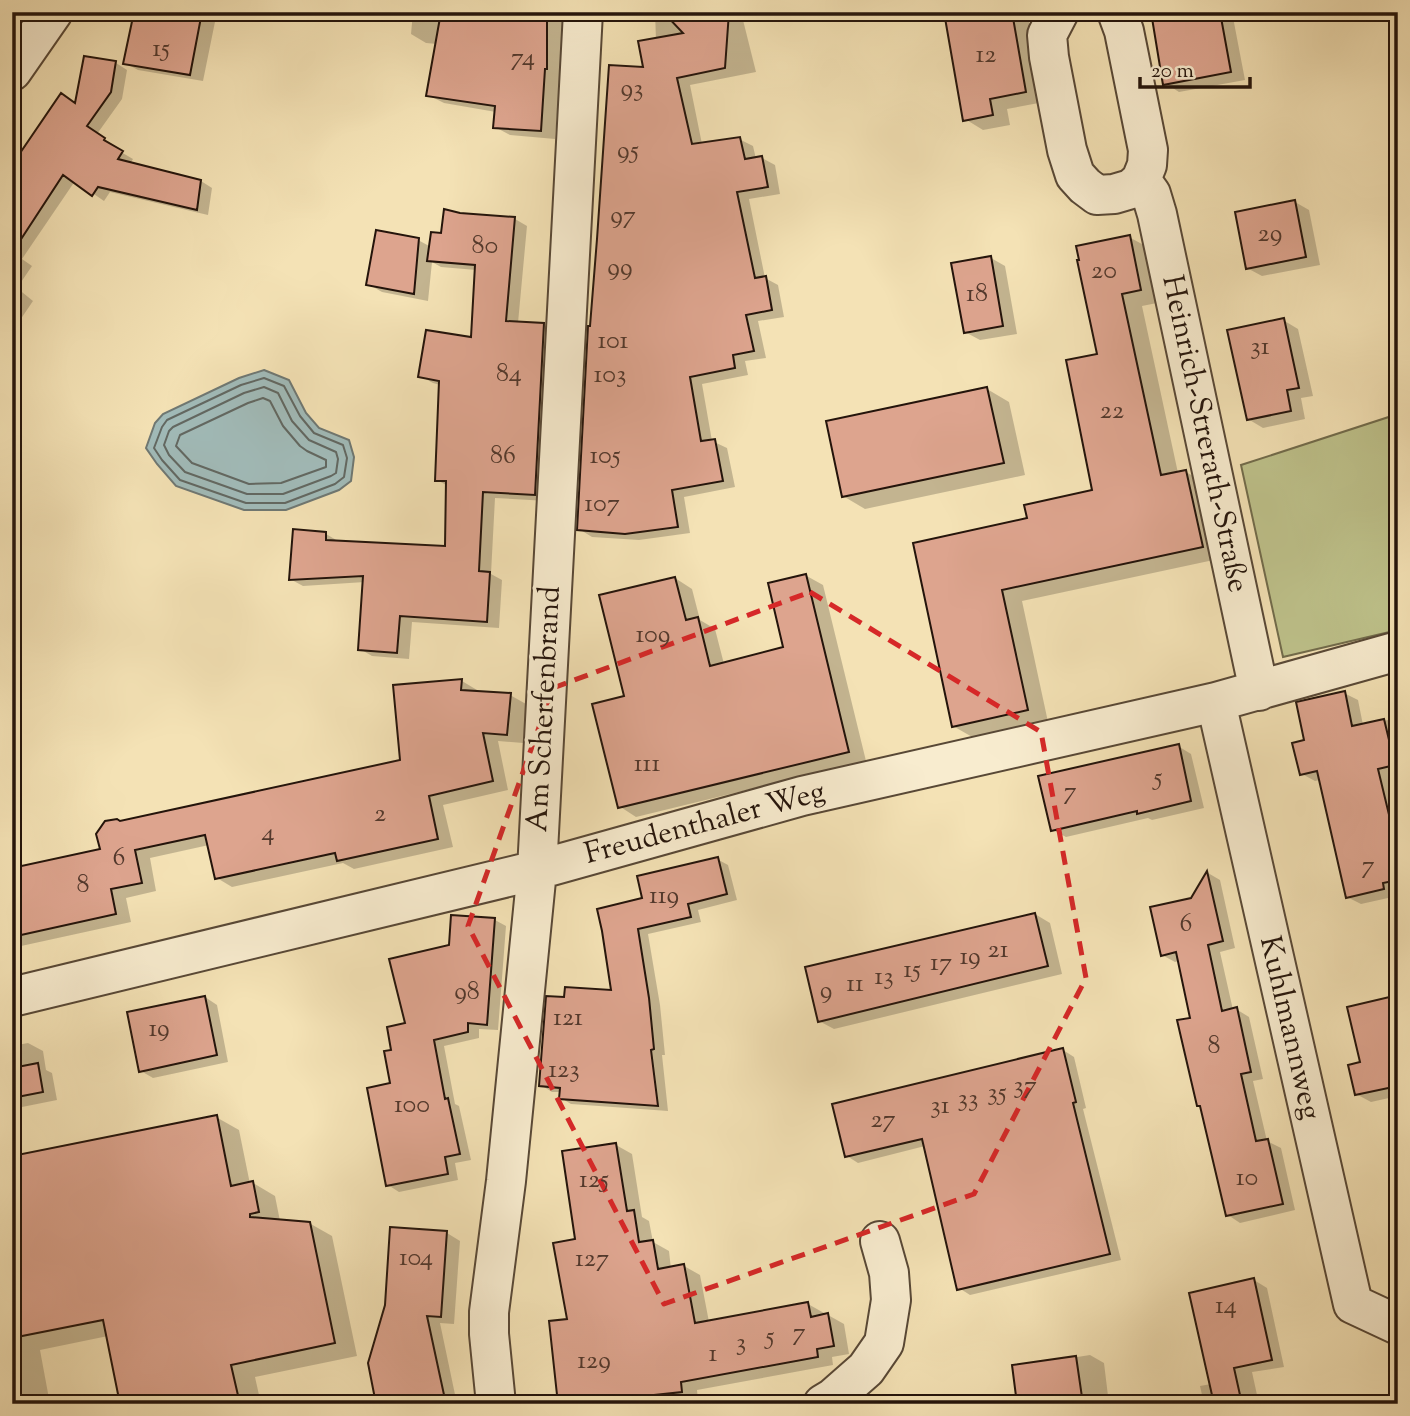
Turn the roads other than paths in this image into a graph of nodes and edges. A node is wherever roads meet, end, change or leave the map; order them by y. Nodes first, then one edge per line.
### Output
1 (53, 12) edge
2 (583, 12) edge
3 (1059, 12) edge
4 (1117, 12) edge
5 (12, 71) edge
6 (1141, 180) junction
7 (1398, 651) edge
8 (1259, 691) junction
9 (1216, 702) junction
10 (537, 870) junction
11 (12, 997) edge
12 (880, 1241) dead end
13 (1398, 1325) edge
14 (496, 1404) edge
15 (823, 1404) edge

1 - 5 street
2 - 10 street, Am Scherfenbrand
3 - 6 street
4 - 6 street
6 - 8 street, Heinrich-Strerath-Straße
7 - 8 street, Freudenthaler Weg
8 - 9 street, Freudenthaler Weg
9 - 10 street, Freudenthaler Weg
9 - 13 street, Kuhlmannweg
10 - 11 street, Freudenthaler Weg
10 - 14 street, Am Scherfenbrand
12 - 15 street

